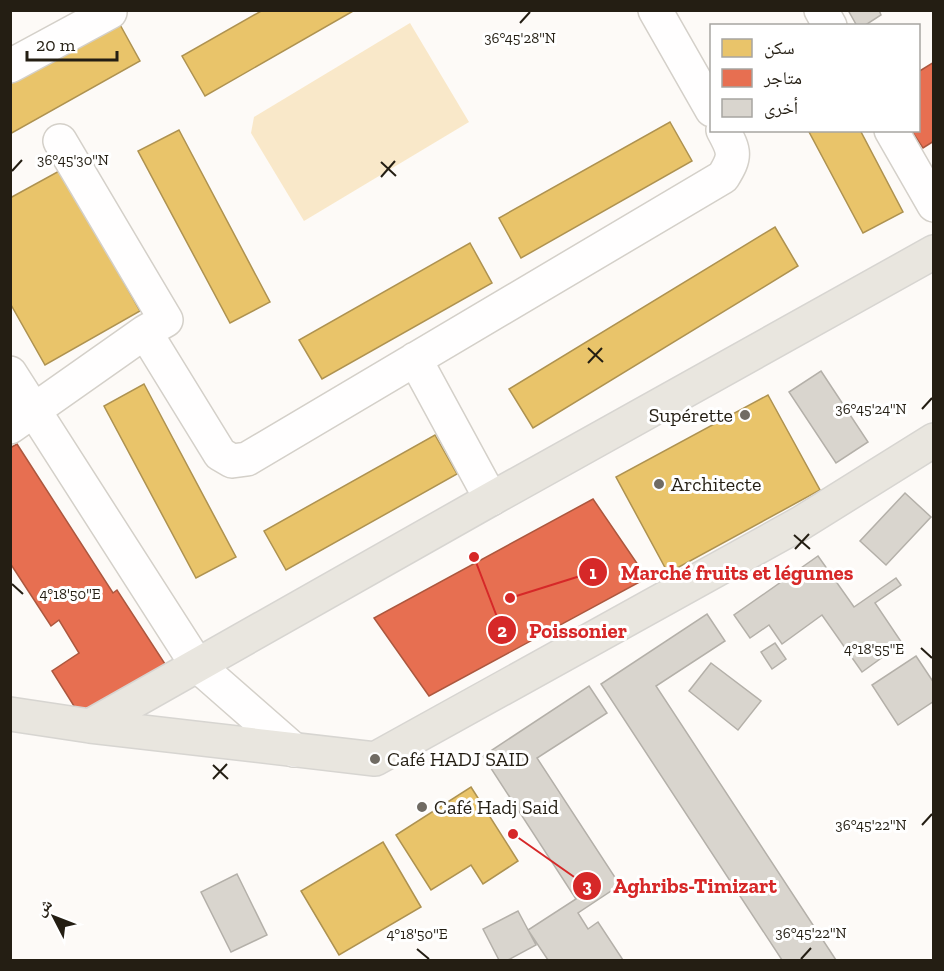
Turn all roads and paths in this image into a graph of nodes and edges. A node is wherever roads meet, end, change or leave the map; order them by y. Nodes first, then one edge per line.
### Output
1 (109, 10) edge
2 (655, 10) edge
3 (822, 10) edge
4 (829, 24) edge
5 (10, 66) edge
6 (710, 108) edge
7 (724, 132) edge
8 (892, 132) edge
9 (60, 141) dead end
10 (933, 205) edge
11 (933, 252) edge
12 (145, 332) junction
13 (415, 358) junction
14 (10, 373) edge
15 (22, 419) edge
16 (933, 440) edge
17 (491, 499) junction
18 (197, 665) junction
19 (10, 714) edge
20 (90, 726) junction
21 (294, 750) junction

1 - 5 street
2 - 6 street
3 - 4 street
7 - 13 street
8 - 10 street
9 - 12 street
11 - 17 main road
12 - 13 street
12 - 15 street
13 - 17 street
14 - 15 street
15 - 18 street
16 - 21 main road
17 - 18 main road
18 - 20 main road
18 - 21 street
19 - 20 main road
20 - 21 main road

